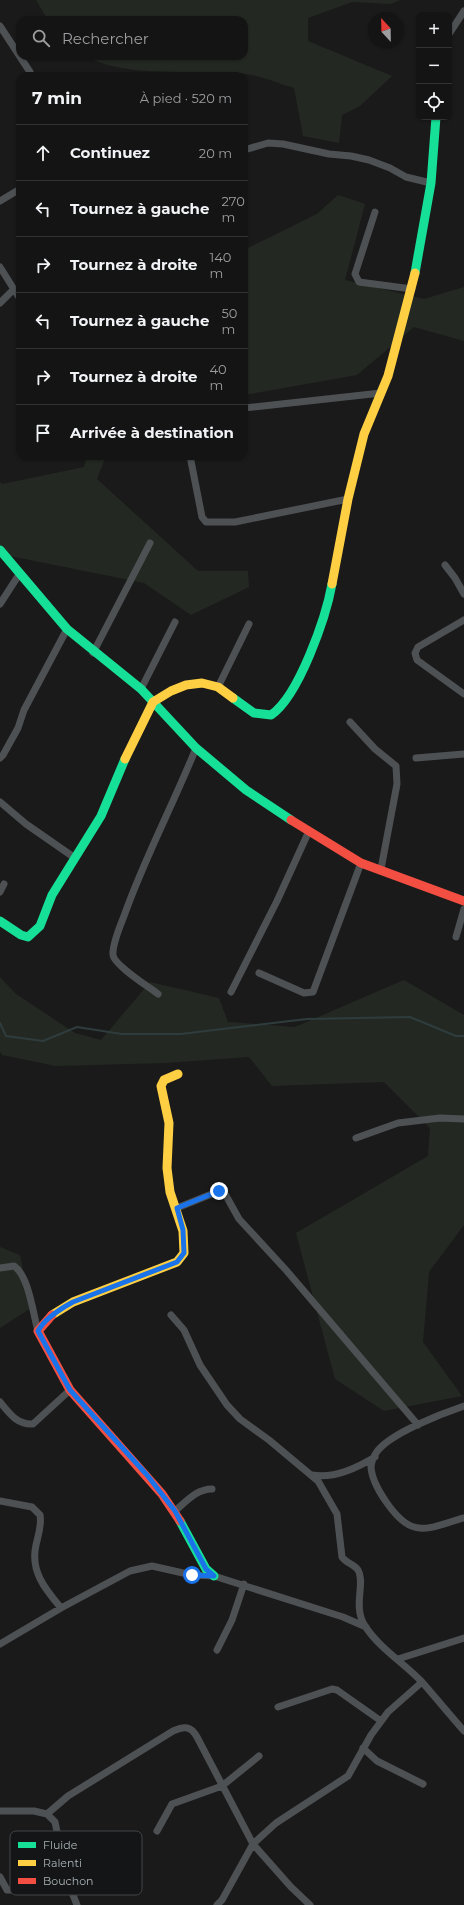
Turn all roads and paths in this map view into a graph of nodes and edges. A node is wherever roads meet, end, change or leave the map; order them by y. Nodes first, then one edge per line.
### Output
1 (464, 11) edge
2 (0, 26) edge
3 (452, 29) edge
4 (16, 51) edge
5 (22, 60) edge
6 (30, 72) dead end
7 (436, 120) edge
8 (248, 149) edge
9 (431, 183) junction
10 (16, 192) edge
11 (0, 201) edge
12 (375, 212) dead end
13 (0, 267) edge
14 (14, 289) junction
15 (412, 289) junction
16 (16, 292) edge
17 (0, 303) edge
18 (381, 393) junction
19 (248, 408) edge
20 (191, 460) edge
21 (348, 499) junction
22 (150, 543) dead end
23 (0, 550) edge
24 (445, 565) dead end
25 (20, 573) junction
26 (464, 594) edge
27 (0, 604) edge
28 (464, 620) edge
29 (175, 622) dead end
30 (249, 624) dead end
31 (67, 629) junction
32 (93, 653) junction
33 (218, 687) junction
34 (141, 689) junction
35 (464, 694) edge
36 (153, 702) junction
37 (350, 722) dead end
38 (196, 748) junction
39 (464, 754) edge
40 (0, 758) edge
41 (416, 758) dead end
42 (0, 802) edge
43 (309, 831) junction
44 (75, 858) junction
45 (361, 863) junction
46 (381, 869) junction
47 (4, 884) dead end
48 (0, 892) edge
49 (464, 901) edge
50 (464, 910) edge
51 (0, 921) edge
52 (456, 937) dead end
53 (259, 973) dead end
54 (231, 992) dead end
55 (158, 994) dead end
56 (178, 1074) dead end
57 (464, 1119) edge
58 (356, 1138) dead end
59 (177, 1208) junction
60 (0, 1268) edge
61 (171, 1315) dead end
62 (38, 1331) junction
63 (70, 1390) junction
64 (0, 1402) edge
65 (464, 1406) edge
66 (418, 1425) junction
67 (375, 1457) junction
68 (312, 1475) junction
69 (212, 1489) dead end
70 (0, 1501) edge
71 (175, 1511) junction
72 (464, 1518) edge
73 (214, 1576) junction
74 (244, 1584) junction
75 (61, 1608) junction
76 (366, 1627) junction
77 (464, 1638) edge
78 (0, 1644) edge
79 (217, 1650) dead end
80 (398, 1659) junction
81 (422, 1682) junction
82 (278, 1707) dead end
83 (381, 1721) junction
84 (464, 1730) edge
85 (363, 1748) junction
86 (259, 1756) dead end
87 (423, 1784) dead end
88 (222, 1786) junction
89 (0, 1811) edge
90 (47, 1814) junction
91 (57, 1831) edge
92 (157, 1831) dead end
93 (253, 1844) junction
94 (0, 1877) edge
95 (10, 1890) edge
96 (73, 1895) edge
97 (77, 1905) edge
98 (217, 1905) edge
99 (310, 1905) edge

1 - 3 street
2 - 4 street
5 - 6 street
7 - 9 street
8 - 9 street
9 - 15 street
10 - 11 street
12 - 15 street
13 - 14 street
14 - 16 street
14 - 17 street
15 - 18 street
18 - 19 street
18 - 21 street
20 - 21 street
21 - 33 street
22 - 32 street
23 - 25 street
24 - 26 street
25 - 27 street
25 - 31 street
28 - 35 street
29 - 34 street
30 - 33 street
31 - 32 street
31 - 40 street
32 - 34 street
33 - 36 street
34 - 36 street
36 - 38 street
36 - 44 street
37 - 46 street
38 - 43 street
38 - 55 street
39 - 41 street
42 - 44 street
43 - 45 street
43 - 54 street
44 - 51 street
45 - 46 street
45 - 53 street
46 - 49 street
47 - 48 street
50 - 52 street
56 - 59 street
57 - 58 street
59 - 62 street
59 - 66 street
60 - 62 street
61 - 68 street
62 - 63 street
63 - 64 street
63 - 71 street
65 - 66 street
66 - 67 street
67 - 68 street
67 - 72 street
68 - 76 street
69 - 71 street
70 - 75 street
71 - 73 street
73 - 74 street
73 - 75 street
74 - 76 street
74 - 79 street
75 - 78 street
76 - 80 street
77 - 80 street
80 - 81 street
81 - 83 street
81 - 84 street
82 - 83 street
83 - 85 street
85 - 87 street
85 - 93 street
86 - 88 street
88 - 90 street
88 - 92 street
88 - 93 street
89 - 90 street
90 - 91 street
93 - 98 street
93 - 99 street
94 - 95 street
96 - 97 street

